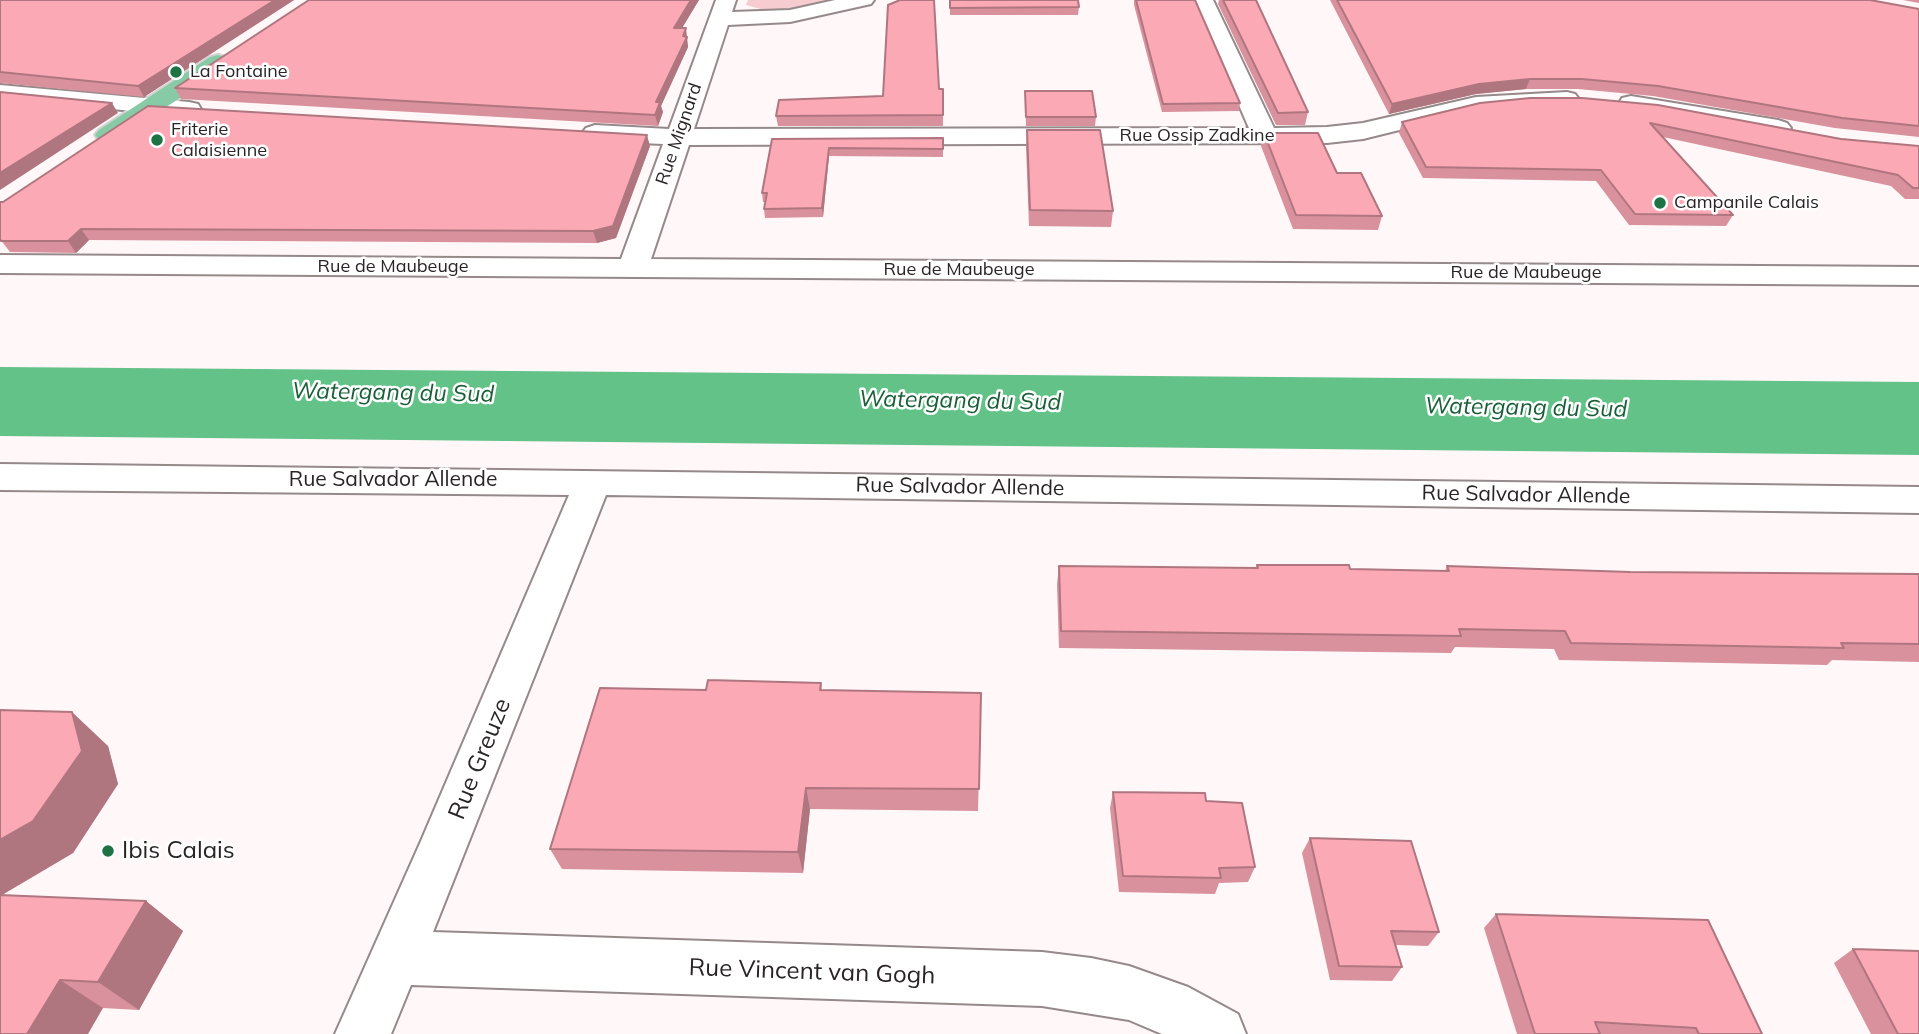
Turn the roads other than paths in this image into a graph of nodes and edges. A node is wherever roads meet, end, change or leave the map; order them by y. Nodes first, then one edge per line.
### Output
1 (864, 0) edge
2 (1203, 0) edge
3 (722, 9) edge
4 (235, 51) edge
5 (0, 92) edge
6 (150, 107) junction
7 (215, 111) edge
8 (568, 131) edge
9 (1806, 134) edge
10 (1265, 136) junction
11 (677, 137) junction
12 (89, 147) edge
13 (0, 264) edge
14 (633, 268) junction
15 (1919, 276) edge
16 (0, 477) edge
17 (593, 482) junction
18 (1919, 500) edge
19 (396, 958) junction
20 (363, 1034) edge
21 (1219, 1034) edge

1 - 3 street
2 - 10 street
3 - 11 street, Rue Mignard
4 - 6 main road
5 - 6 street
6 - 7 street
6 - 12 main road
8 - 11 street, Rue Ossip Zadkine
9 - 10 street, Rue Ossip Zadkine
10 - 11 street, Rue Ossip Zadkine
11 - 14 street, Rue Mignard
13 - 14 street, Rue de Maubeuge
14 - 15 street, Rue de Maubeuge
16 - 17 street, Rue Salvador Allende
17 - 18 street, Rue Salvador Allende
17 - 19 street, Rue Greuze
19 - 20 street, Rue Greuze
19 - 21 street, Rue Vincent van Gogh

